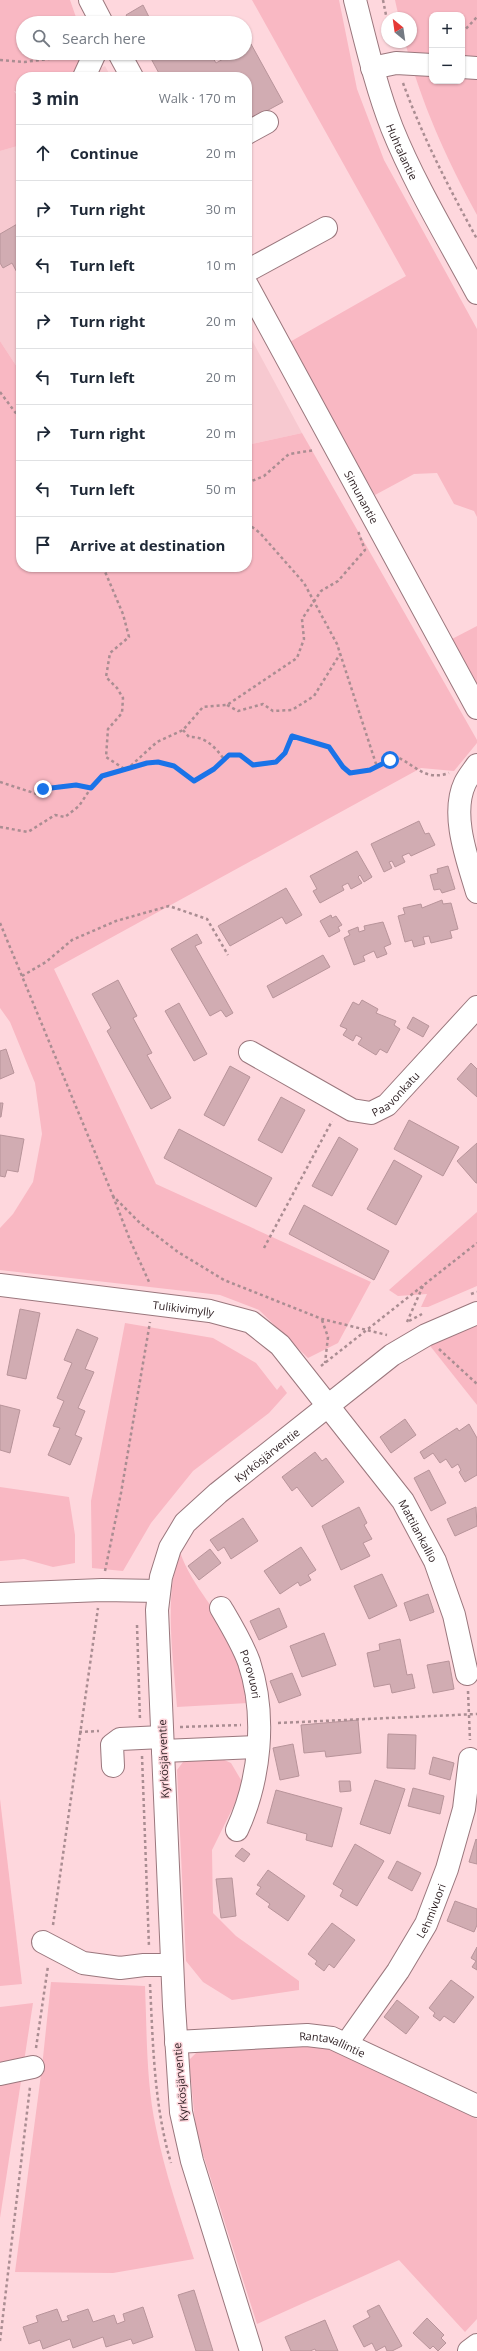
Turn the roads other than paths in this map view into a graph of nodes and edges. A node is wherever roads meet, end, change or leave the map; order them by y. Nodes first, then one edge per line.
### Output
1 (90, 0) edge
2 (355, 0) edge
3 (98, 16) edge
4 (91, 60) edge
5 (123, 60) edge
6 (429, 65) edge
7 (465, 67) edge
8 (372, 68) junction
9 (477, 68) edge
10 (86, 72) edge
11 (129, 72) edge
12 (267, 122) dead end
13 (252, 130) edge
14 (326, 228) dead end
15 (252, 268) edge
16 (477, 293) edge
17 (252, 294) edge
18 (477, 708) edge
19 (477, 765) edge
20 (477, 892) edge
21 (477, 1007) edge
22 (250, 1052) dead end
23 (0, 1284) edge
24 (477, 1313) edge
25 (329, 1407) junction
26 (159, 1591) junction
27 (9, 1597) edge
28 (221, 1608) dead end
29 (467, 1674) road end
30 (163, 1744) junction
31 (258, 1746) junction
32 (470, 1759) road end
33 (112, 1766) dead end
34 (237, 1830) dead end
35 (43, 1942) dead end
36 (172, 1965) junction
37 (176, 2042) junction
38 (347, 2043) junction
39 (33, 2067) dead end
40 (0, 2074) edge
41 (477, 2106) edge
42 (477, 2345) edge
43 (251, 2351) edge
44 (469, 2351) edge

1 - 3 street
2 - 8 street, Huhtalantie
4 - 10 street
5 - 11 street
6 - 8 street
7 - 9 street
8 - 16 street, Huhtalantie
12 - 13 street
14 - 15 street
17 - 18 street, Simunantie
19 - 20 street
21 - 22 street, Paavonkatu
23 - 25 street, Tulikivimylly
24 - 25 street, Kyrkösjärventie
25 - 26 street, Kyrkösjärventie
25 - 29 street, Mattilankallio
26 - 27 street
26 - 30 street, Kyrkösjärventie
28 - 31 street, Porovuori
30 - 31 street
30 - 33 street
30 - 36 street, Kyrkösjärventie
31 - 34 street, Porovuori
32 - 38 street, Lehmivuori
35 - 36 street
36 - 37 street, Kyrkösjärventie
37 - 38 street, Rantavallintie
37 - 43 street, Kyrkösjärventie
38 - 41 street, Rantavallintie
39 - 40 street
42 - 44 street

